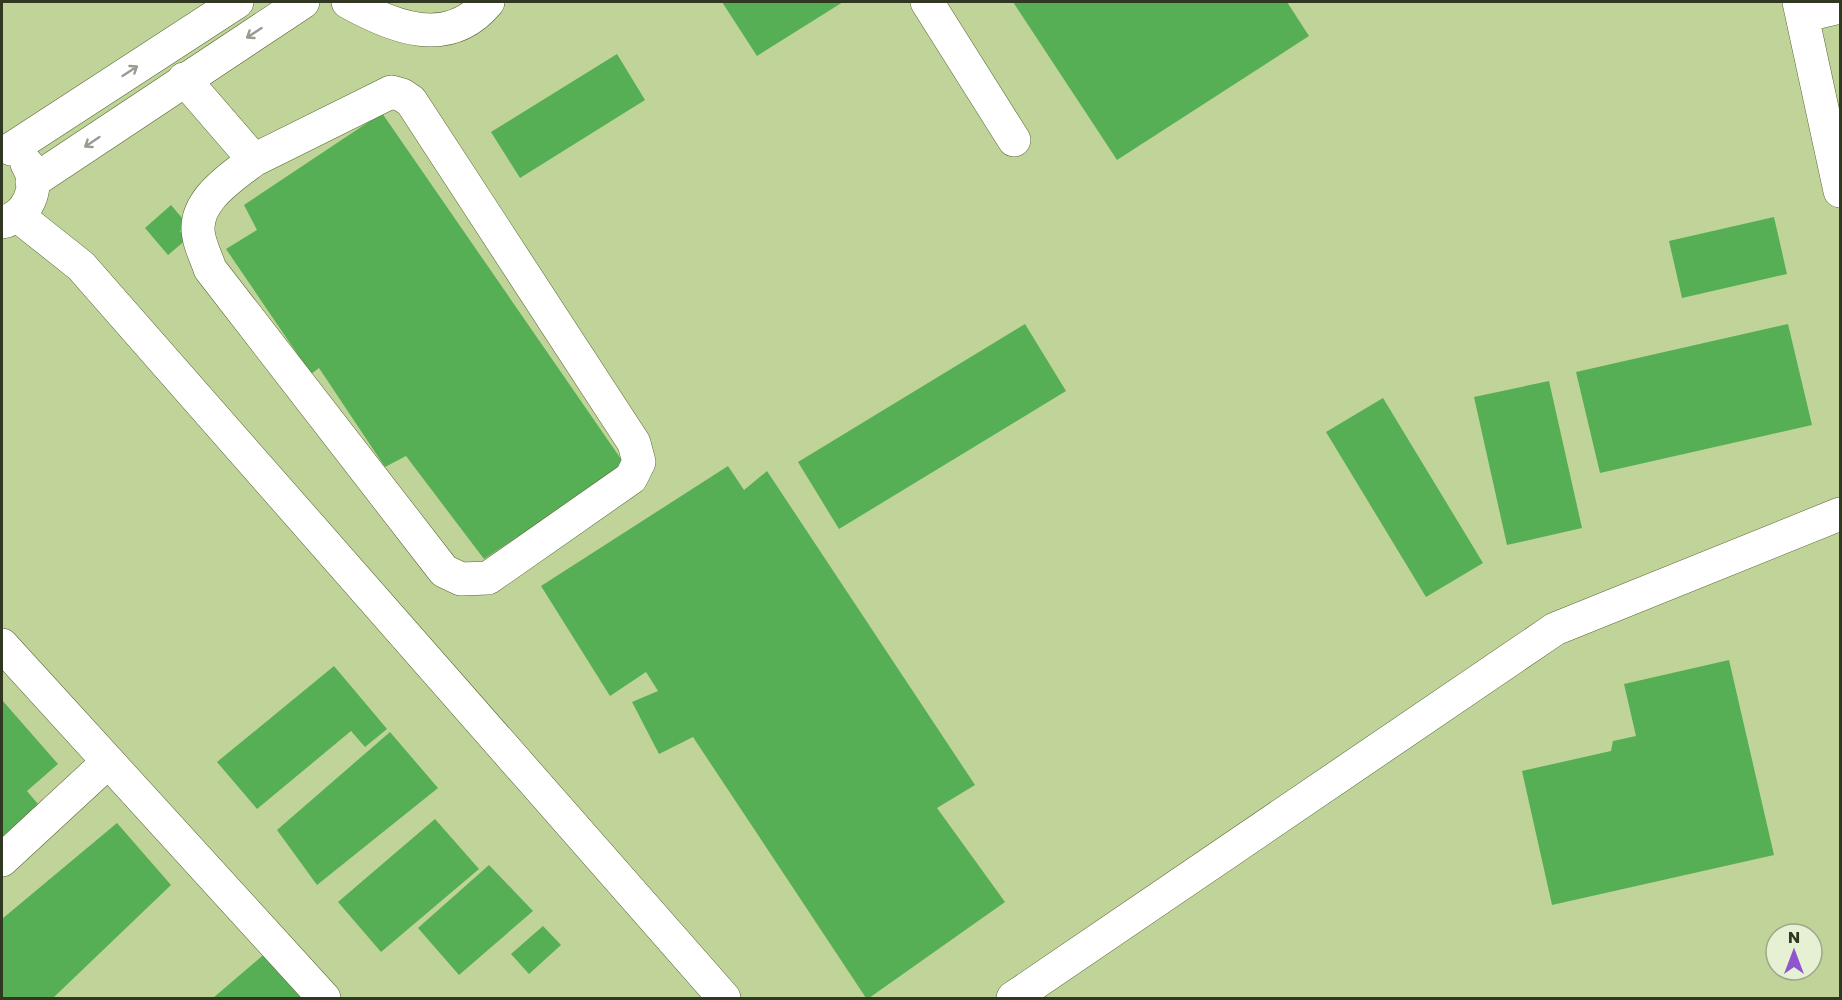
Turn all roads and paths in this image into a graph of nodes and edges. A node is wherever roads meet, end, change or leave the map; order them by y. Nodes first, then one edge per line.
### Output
1 (237, 2) edge
2 (303, 2) edge
3 (348, 2) edge
4 (489, 2) edge
5 (927, 2) edge
6 (1840, 7) edge
7 (1800, 9) edge
8 (184, 79) junction
9 (1014, 140) dead end
10 (6, 148) edge
11 (254, 160) junction
12 (32, 182) junction
13 (1840, 191) edge
14 (10, 219) edge
15 (1840, 514) edge
16 (2, 645) edge
17 (108, 762) junction
18 (2, 860) edge
19 (324, 999) edge
20 (724, 999) edge
21 (1013, 999) edge

10 -> 1 main road
2 -> 8 main road
3 - 4 main road
5 - 9 main road
6 - 7 main road
7 - 13 main road
8 - 11 main road
8 -> 12 main road
10 - 12 main road
11 - 11 main road
12 - 14 main road
14 - 20 main road
15 - 21 main road
16 - 17 main road
17 - 18 main road
17 - 19 main road

